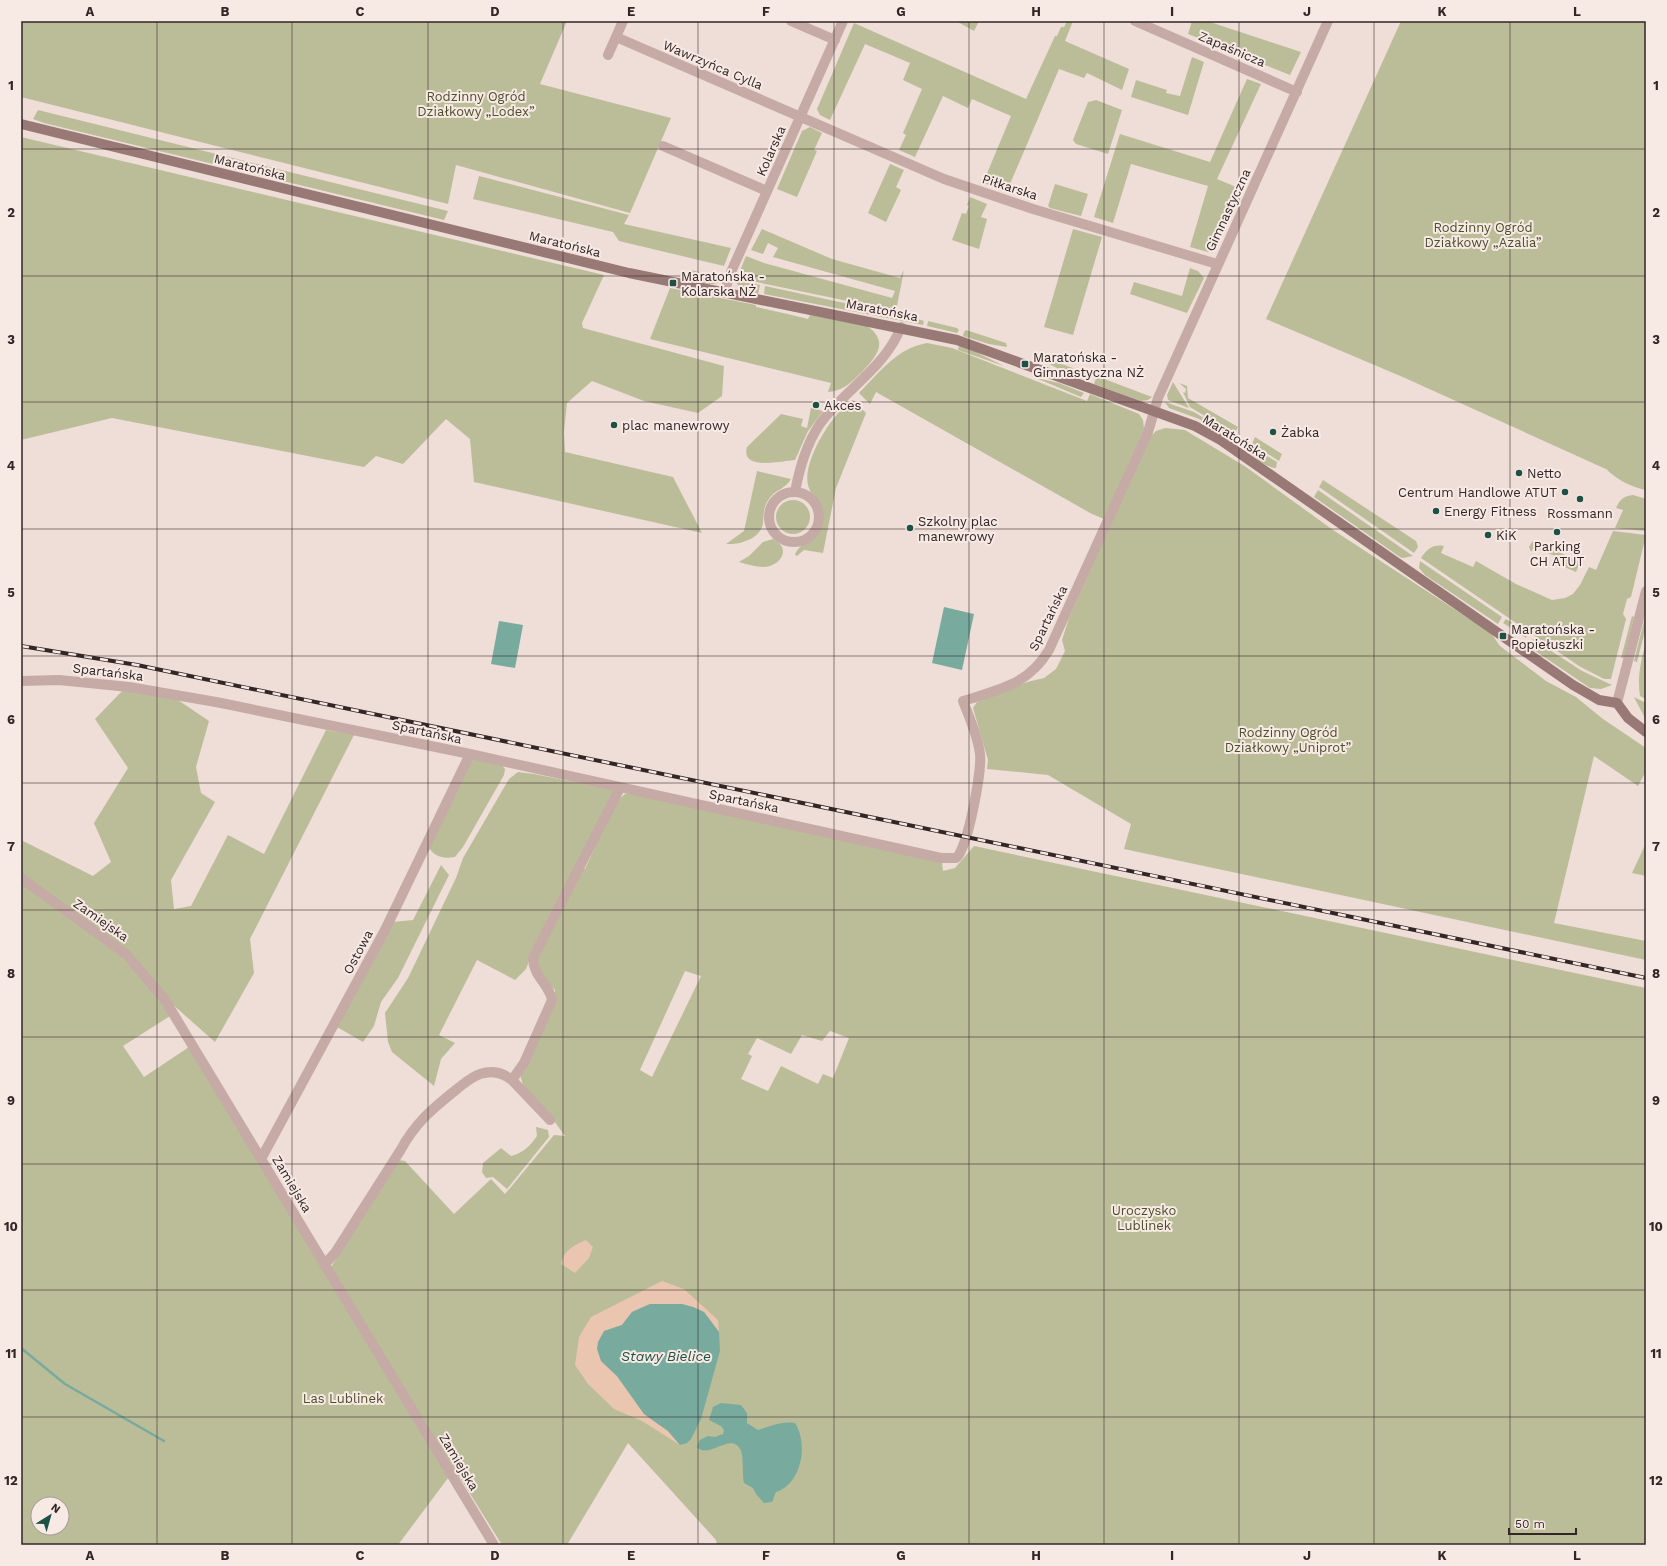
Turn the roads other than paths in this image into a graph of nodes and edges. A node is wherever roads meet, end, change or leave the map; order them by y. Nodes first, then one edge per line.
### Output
1 (623, 21) edge
2 (791, 21) edge
3 (843, 21) edge
4 (1135, 21) edge
5 (1328, 21) edge
6 (616, 37) junction
7 (835, 40) junction
8 (608, 55) dead end
9 (1296, 92) junction
10 (801, 117) junction
11 (21, 124) edge
12 (663, 146) dead end
13 (767, 191) junction
14 (1217, 264) junction
15 (724, 293) junction
16 (901, 327) junction
17 (1154, 412) junction
18 (1151, 426) joint
19 (795, 492) junction
20 (1646, 591) edge
21 (21, 680) edge
22 (1617, 703) junction
23 (1646, 732) edge
24 (470, 754) junction
25 (620, 788) junction
26 (21, 878) edge
27 (512, 1080) junction
28 (550, 1120) dead end
29 (261, 1159) junction
30 (324, 1265) junction
31 (494, 1545) edge

1 - 6 street
2 - 7 street
3 - 7 street, Kolarska
4 - 9 street, Zapaśnicza
5 - 9 street, Gimnastyczna
6 - 8 street
6 - 10 street, Wawrzyńca Cylla
7 - 10 street, Kolarska
9 - 14 street, Gimnastyczna
10 - 13 street, Kolarska
10 - 14 street, Piłkarska
11 - 15 main road, Maratońska
12 - 13 street
13 - 15 street, Kolarska
14 - 17 street, Gimnastyczna
15 - 16 main road, Maratońska
16 - 17 main road, Maratońska
16 - 19 street
17 - 18 street, Gimnastyczna
17 - 22 main road, Maratońska
18 - 25 street, Spartańska
19 - 19 street
20 - 22 street
21 - 24 street, Spartańska
22 - 23 main road
24 - 25 street, Spartańska
24 - 29 street, Ostowa
25 - 27 street
26 - 29 street, Zamiejska
27 - 28 street
27 - 30 street
29 - 30 street, Zamiejska
30 - 31 street, Zamiejska

